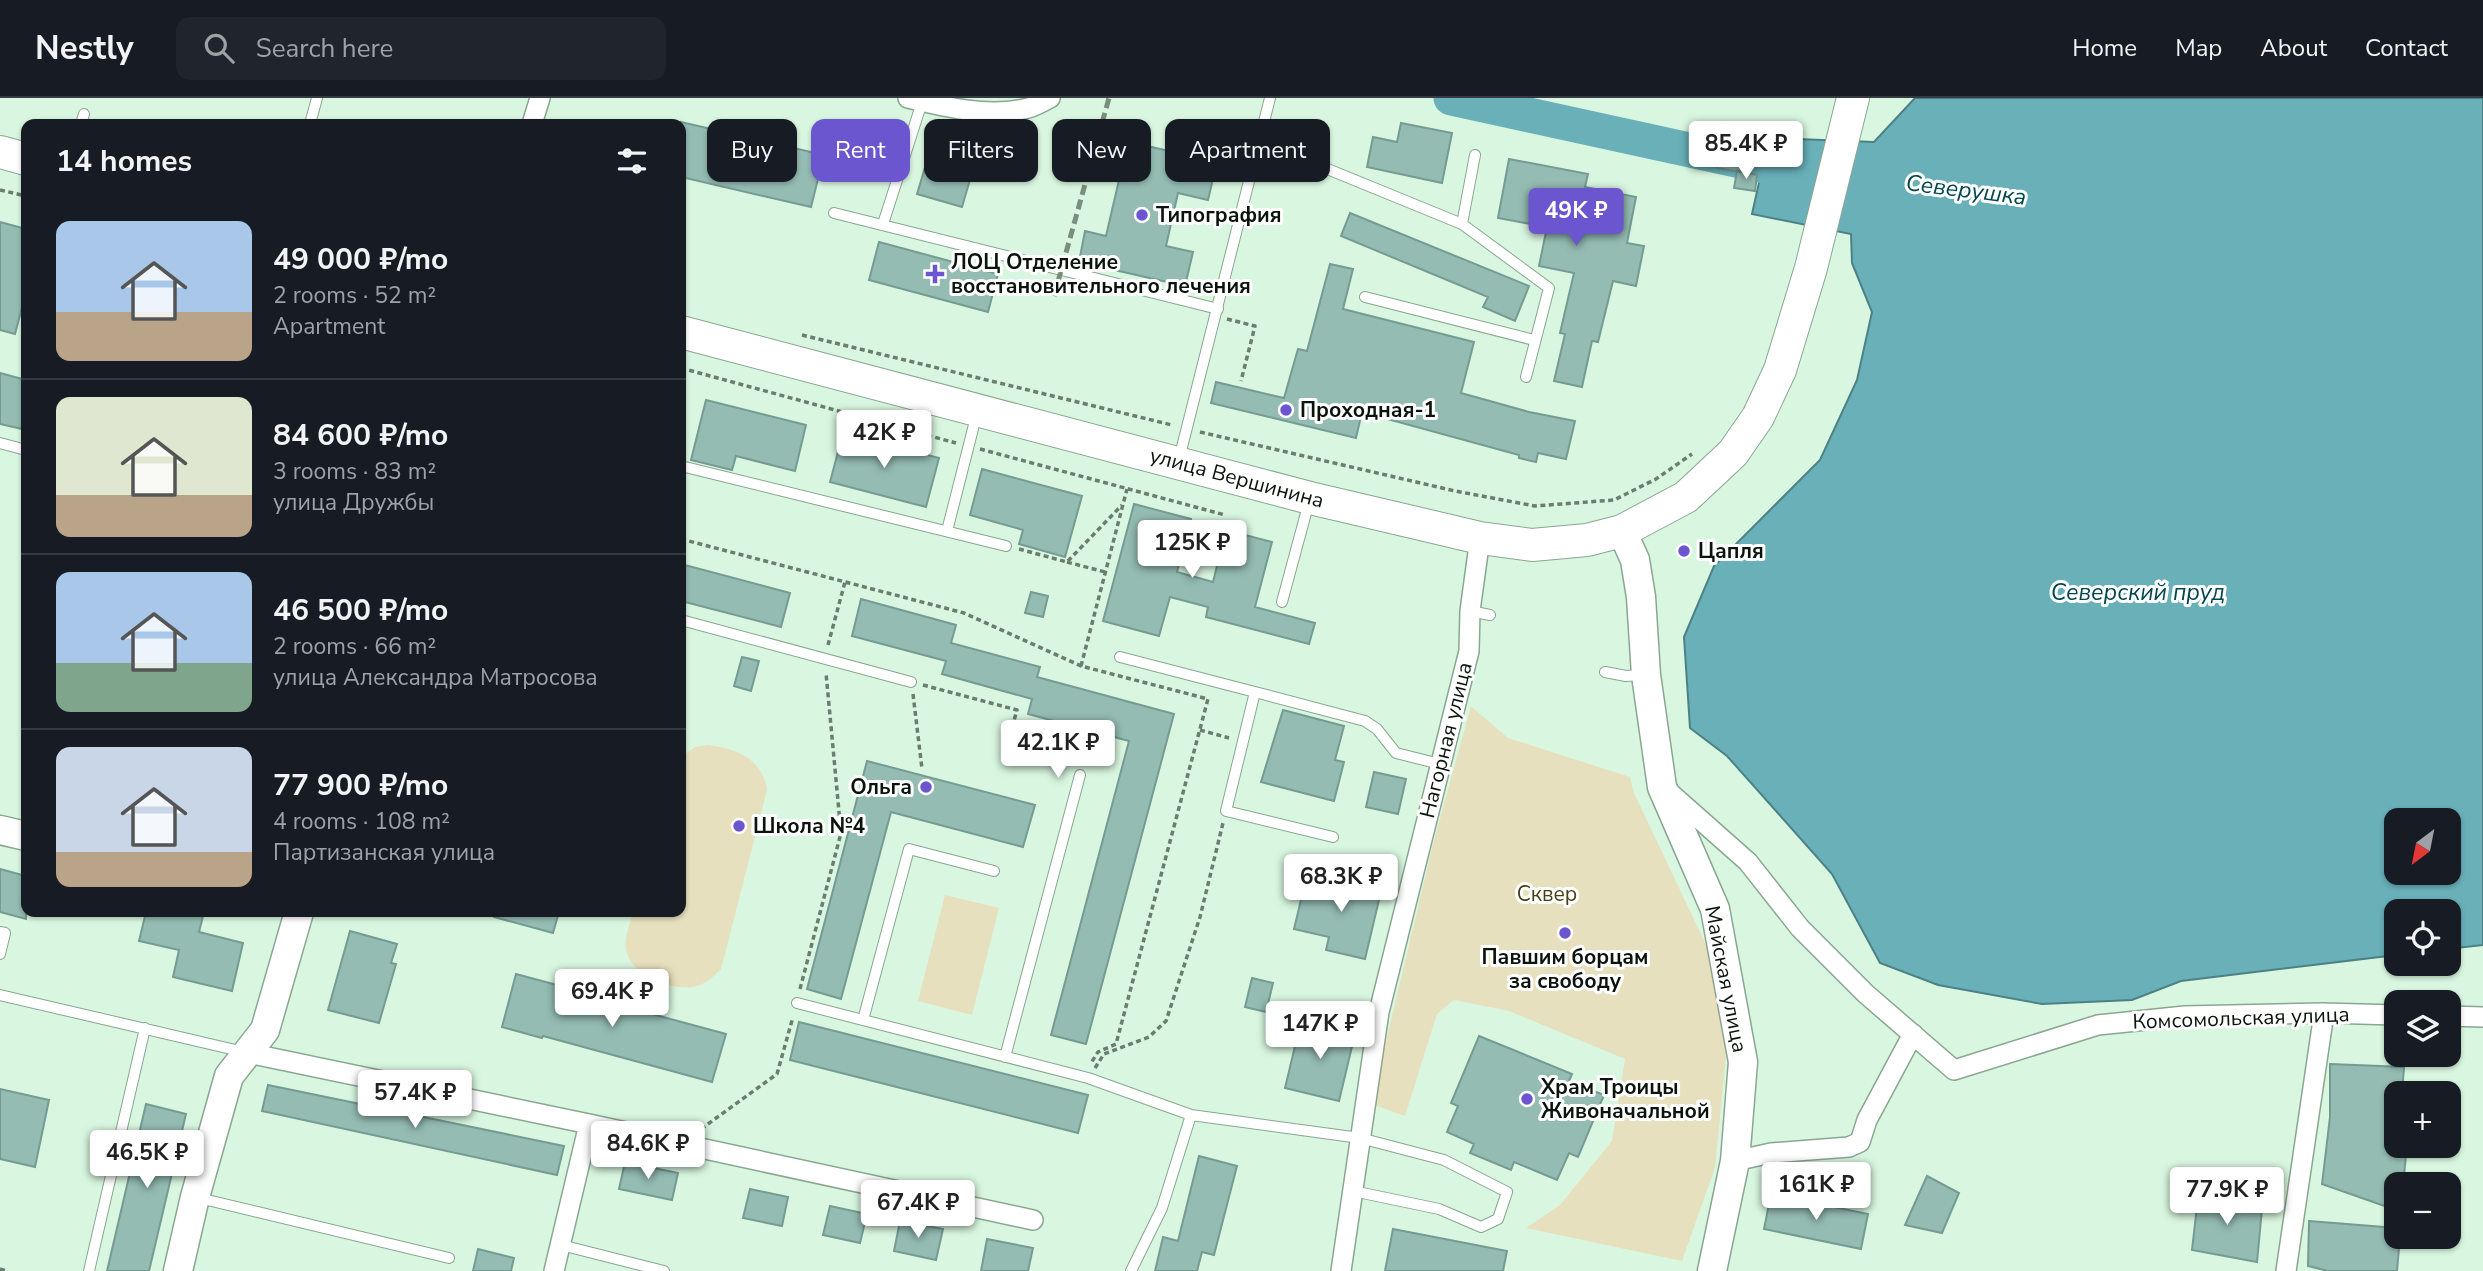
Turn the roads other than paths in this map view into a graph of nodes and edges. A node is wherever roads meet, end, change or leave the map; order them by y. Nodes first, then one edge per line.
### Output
1 (317, 98) edge
2 (540, 98) edge
3 (1050, 98) edge
4 (1270, 98) edge
5 (1853, 98) edge
6 (915, 100) edge
7 (311, 119) edge
8 (534, 119) edge
9 (1265, 119) edge
10 (0, 152) edge
11 (1475, 155) dead end
12 (21, 158) edge
13 (1330, 170) edge
14 (1249, 182) edge
15 (834, 214) dead end
16 (883, 224) junction
17 (1462, 224) junction
18 (1365, 297) dead end
19 (1218, 309) junction
20 (686, 333) edge
21 (1534, 340) junction
22 (1526, 377) dead end
23 (978, 410) junction
24 (0, 443) edge
25 (21, 449) edge
26 (1177, 463) junction
27 (686, 467) edge
28 (1310, 498) junction
29 (947, 531) junction
30 (1622, 531) junction
31 (1480, 538) junction
32 (1006, 546) road end
33 (1282, 602) dead end
34 (1470, 611) junction
35 (1490, 615) dead end
36 (686, 621) edge
37 (1120, 657) dead end
38 (1605, 672) dead end
39 (1646, 675) junction
40 (911, 682) road end
41 (1255, 692) junction
42 (1440, 764) junction
43 (1080, 775) road end
44 (1662, 787) junction
45 (0, 830) edge
46 (21, 835) edge
47 (1333, 837) dead end
48 (994, 871) dead end
49 (298, 917) edge
50 (0, 932) edge
51 (0, 954) edge
52 (0, 995) edge
53 (797, 1003) road end
54 (2323, 1013) junction
55 (2384, 1015) edge
56 (2461, 1016) edge
57 (2483, 1017) edge
58 (863, 1020) junction
59 (145, 1028) junction
60 (1913, 1034) junction
61 (248, 1052) junction
62 (1005, 1057) junction
63 (1191, 1115) junction
64 (589, 1124) junction
65 (1360, 1138) junction
66 (1735, 1161) junction
67 (1353, 1191) junction
68 (195, 1197) junction
69 (1033, 1220) dead end
70 (561, 1245) junction
71 (449, 1258) dead end
72 (89, 1271) edge
73 (178, 1271) edge
74 (554, 1271) edge
75 (664, 1271) edge
76 (1131, 1271) edge
77 (1341, 1271) edge
78 (1712, 1271) edge
79 (2286, 1271) edge

1 - 7 lane
2 - 8 street
3 - 6 street
4 - 9 lane
5 - 30 main road, улица Вершинина
6 - 16 lane
10 - 12 main road
11 - 17 lane
13 - 17 lane
14 - 19 lane
15 - 16 lane
16 - 19 lane
17 - 21 lane
18 - 21 lane
19 - 26 lane
20 - 23 main road, улица Вершинина
21 - 22 lane
23 - 26 main road, улица Вершинина
23 - 29 lane
24 - 25 lane
26 - 28 main road, улица Вершинина
27 - 29 lane
28 - 31 main road, улица Вершинина
28 - 33 lane
29 - 32 lane
30 - 31 main road, улица Вершинина
30 - 39 street, Майская улица
31 - 34 street, Нагорная улица
34 - 35 lane
34 - 42 street, Нагорная улица
36 - 40 lane
37 - 41 lane
38 - 39 lane
39 - 44 street, Майская улица
41 - 42 lane
41 - 47 lane
42 - 65 street, Нагорная улица
43 - 62 lane
44 - 60 street, Комсомольская улица
44 - 66 street, Майская улица
45 - 46 street
48 - 58 lane
49 - 61 street
50 - 51 lane
52 - 59 lane
53 - 58 lane
54 - 55 street, Комсомольская улица
54 - 60 street, Комсомольская улица
54 - 79 street
56 - 57 street
58 - 62 lane
59 - 61 lane
59 - 72 lane
60 - 66 street
61 - 64 street
61 - 68 street
62 - 63 lane
63 - 65 lane
63 - 76 lane
64 - 69 street
64 - 70 street
65 - 67 street, Нагорная улица
65 - 67 lane
66 - 78 street, Майская улица
67 - 77 street, Нагорная улица
68 - 71 lane
68 - 73 street
70 - 74 street
70 - 75 lane

